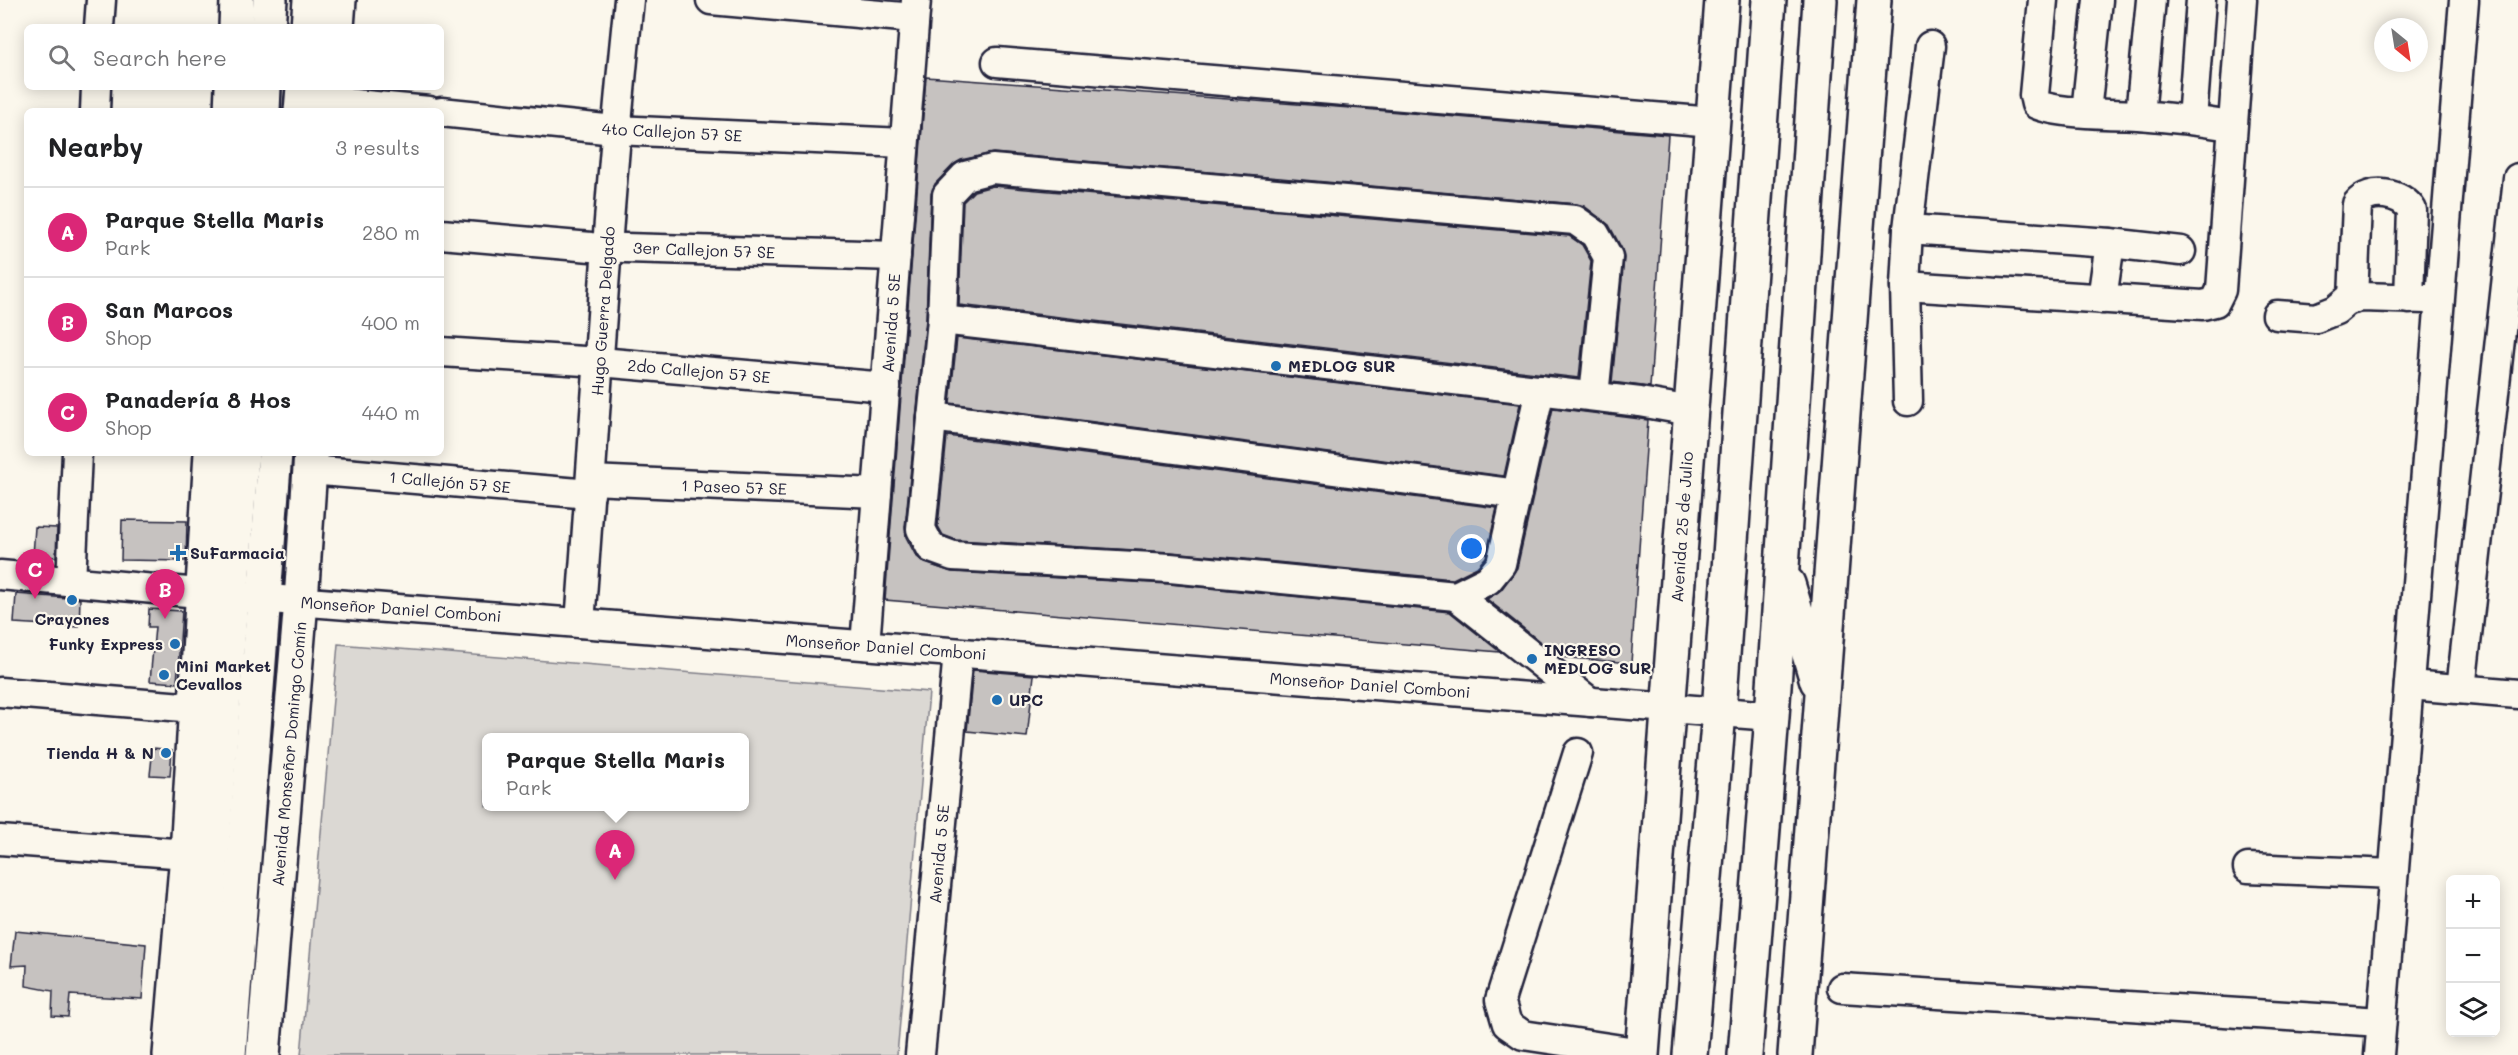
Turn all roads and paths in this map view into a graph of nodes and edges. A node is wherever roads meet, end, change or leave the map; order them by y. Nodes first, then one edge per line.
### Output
1 (101, 0) edge
2 (237, 0) edge
3 (270, 0) edge
4 (310, 0) edge
5 (339, 0) edge
6 (629, 0) edge
7 (711, 0) edge
8 (1722, 0) edge
9 (1768, 0) edge
10 (1820, 0) edge
11 (1874, 0) edge
12 (2043, 0) edge
13 (2098, 0) edge
14 (2151, 0) edge
15 (2201, 0) edge
16 (2242, 0) edge
17 (2464, 0) edge
18 (915, 9) edge
19 (99, 24) edge
20 (236, 24) edge
21 (268, 24) edge
22 (308, 24) edge
23 (338, 24) edge
24 (1930, 46) dead end
25 (997, 62) dead end
26 (96, 90) edge
27 (232, 90) edge
28 (264, 90) edge
29 (303, 90) edge
30 (333, 100) edge
31 (95, 108) edge
32 (231, 108) edge
33 (263, 108) edge
34 (301, 108) edge
35 (403, 108) edge
36 (444, 112) edge
37 (2086, 112) junction
38 (2140, 115) junction
39 (2193, 120) junction
40 (1713, 122) junction
41 (2231, 126) junction
42 (615, 130) junction
43 (904, 143) junction
44 (2518, 178) edge
45 (1908, 229) junction
46 (444, 234) edge
47 (2110, 243) junction
48 (608, 247) junction
49 (2181, 251) dead end
50 (896, 256) junction
51 (1905, 286) junction
52 (2353, 298) junction
53 (2102, 299) junction
54 (2409, 299) junction
55 (2440, 299) junction
56 (2277, 315) dead end
57 (942, 320) junction
58 (444, 352) edge
59 (600, 362) junction
60 (886, 387) junction
61 (1540, 390) junction
62 (1594, 396) junction
63 (1908, 401) dead end
64 (1691, 411) junction
65 (932, 417) junction
66 (77, 456) edge
67 (211, 456) edge
68 (242, 456) edge
69 (273, 456) edge
70 (310, 462) edge
71 (591, 487) junction
72 (877, 493) junction
73 (1517, 494) junction
74 (1782, 562) junction
75 (0, 575) edge
76 (70, 582) junction
77 (232, 596) junction
78 (1456, 596) junction
79 (301, 601) junction
80 (580, 623) junction
81 (865, 645) junction
82 (958, 653) junction
83 (2409, 685) junction
84 (2461, 689) junction
85 (0, 692) edge
86 (2518, 694) edge
87 (1823, 700) junction
88 (1590, 702) junction
89 (195, 708) junction
90 (1668, 708) junction
91 (1719, 712) junction
92 (1772, 716) junction
93 (1578, 753) dead end
94 (0, 840) edge
95 (187, 854) junction
96 (2248, 868) dead end
97 (2393, 874) junction
98 (1842, 988) dead end
99 (2381, 1022) junction
100 (1642, 1054) edge
101 (170, 1055) edge
102 (196, 1055) edge
103 (229, 1055) edge
104 (263, 1055) edge
105 (920, 1055) edge
106 (1690, 1055) edge
107 (1745, 1055) edge
108 (1795, 1055) edge
109 (2379, 1055) edge

1 - 19 street
2 - 20 main road
3 - 21 main road
4 - 22 main road
5 - 23 main road
6 - 42 street, Hugo Guerra Delgado
7 - 18 street
8 - 40 main road, Avenida 25 de Julio
9 - 91 main road
10 - 74 main road
11 - 87 main road
12 - 37 street
13 - 37 street
14 - 38 street
15 - 39 street
16 - 41 street
17 - 55 street
18 - 43 street, Avenida 5 SE
24 - 45 street
25 - 40 street
26 - 31 street
27 - 32 main road
28 - 33 main road
29 - 34 main road
30 - 35 street
36 - 42 street, 4to Callejon 57 SE
37 - 38 street
38 - 39 street
39 - 41 street
40 - 64 main road, Avenida 25 de Julio
41 - 53 street
42 - 43 street, 4to Callejon 57 SE
42 - 48 street, Hugo Guerra Delgado
43 - 50 street, Avenida 5 SE
44 - 84 street
45 - 47 street
45 - 51 street
46 - 48 street, 3er Callejon 57 SE
47 - 49 street
47 - 53 street
48 - 50 street, 3er Callejon 57 SE
48 - 59 street, Hugo Guerra Delgado
50 - 60 street, Avenida 5 SE
51 - 53 street
51 - 63 street
52 - 54 street
52 - 54 street
52 - 56 street
54 - 55 street
55 - 83 street
57 - 61 street
57 - 62 street
57 - 65 street
58 - 59 street, 2do Callejon 57 SE
59 - 60 street, 2do Callejon 57 SE
59 - 71 street, Hugo Guerra Delgado
60 - 72 street, Avenida 5 SE
61 - 62 street
61 - 73 street
62 - 64 street
64 - 90 main road, Avenida 25 de Julio
65 - 73 street
65 - 78 street
66 - 76 street
67 - 77 main road
68 - 77 main road
69 - 77 main road
70 - 71 street, 1 Callejón 57 SE
70 - 79 main road, Avenida Monseñor Domingo Comín
71 - 72 street, 1 Paseo 57 SE
71 - 80 street, Hugo Guerra Delgado
72 - 81 street, Avenida 5 SE
73 - 78 street
74 - 87 main road
74 - 92 main road
75 - 76 street, Monseñor Daniel Comboni
76 - 77 street, Monseñor Daniel Comboni
77 - 79 street, Monseñor Daniel Comboni
77 - 89 main road
77 - 102 main road
77 - 103 main road
78 - 88 street
79 - 80 street, Monseñor Daniel Comboni
79 - 104 main road, Avenida Monseñor Domingo Comín
80 - 81 street, Monseñor Daniel Comboni
81 - 82 street, Monseñor Daniel Comboni
82 - 88 street, Monseñor Daniel Comboni
82 - 105 street, Avenida 5 SE
83 - 84 street
83 - 97 street
84 - 86 street
85 - 89 street
87 - 108 main road
88 - 90 street, Monseñor Daniel Comboni
89 - 95 main road
90 - 91 street, Monseñor Daniel Comboni
90 - 100 main road, Avenida 25 de Julio
91 - 92 street, Monseñor Daniel Comboni
91 - 106 main road
92 - 107 main road
93 - 100 street
94 - 95 street
95 - 101 main road
96 - 97 street
97 - 99 street
98 - 99 street
99 - 109 street

